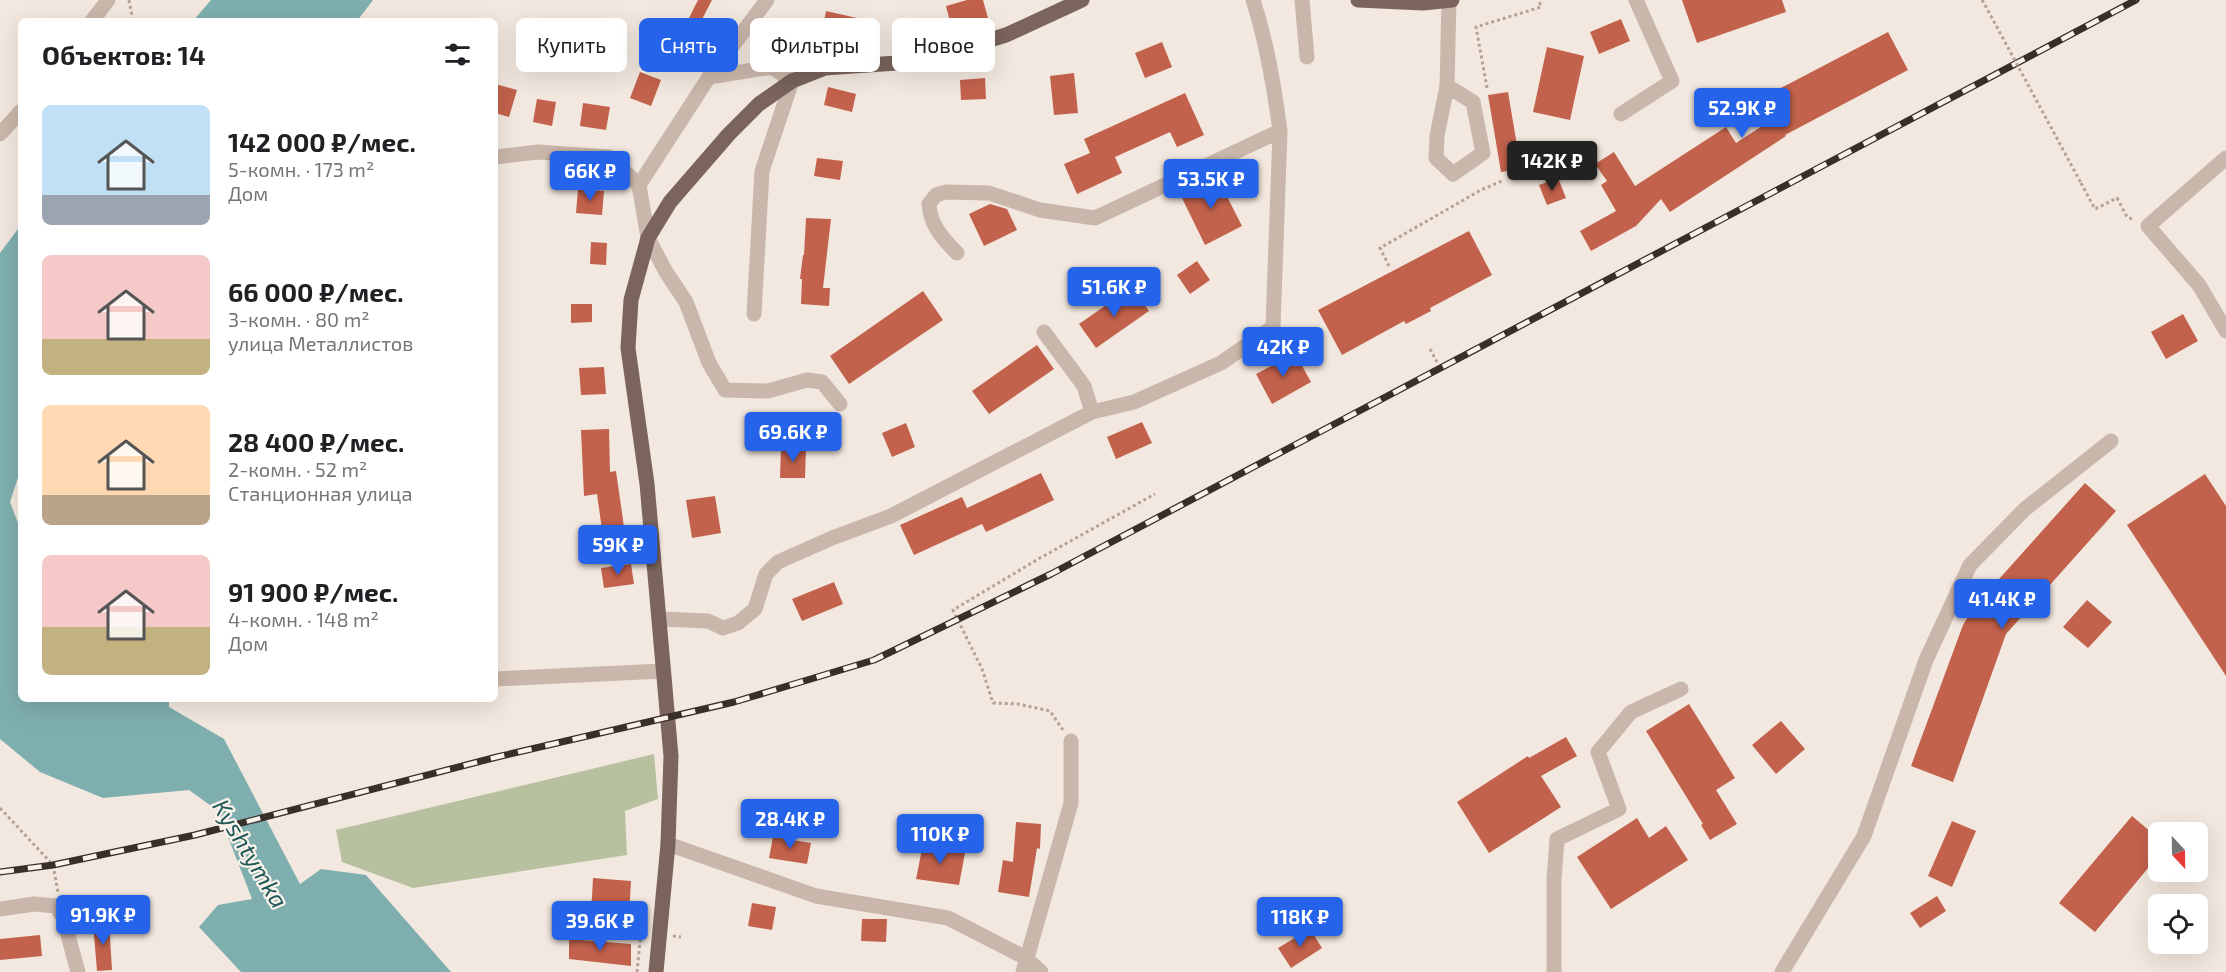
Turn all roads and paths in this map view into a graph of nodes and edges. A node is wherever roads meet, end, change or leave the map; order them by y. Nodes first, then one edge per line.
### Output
1 (108, 0) edge
2 (129, 0) edge
3 (767, 0) edge
4 (1082, 0) edge
5 (1252, 0) edge
6 (1302, 0) edge
7 (1358, 0) edge
8 (1450, 0) edge
9 (1539, 0) edge
10 (1636, 0) edge
11 (1982, 0) edge
12 (94, 18) edge
13 (132, 18) edge
14 (754, 18) edge
15 (750, 24) edge
16 (1307, 57) dead end
17 (750, 70) edge
18 (779, 72) edge
19 (709, 77) junction
20 (792, 81) junction
21 (1447, 86) junction
22 (1487, 88) dead end
23 (18, 114) edge
24 (1621, 114) dead end
25 (1280, 131) junction
26 (0, 134) edge
27 (498, 157) edge
28 (2226, 158) edge
29 (1504, 180) dead end
30 (639, 185) junction
31 (2127, 217) dead end
32 (648, 238) junction
33 (957, 253) dead end
34 (1389, 266) dead end
35 (754, 314) dead end
36 (2226, 331) edge
37 (1044, 332) dead end
38 (1430, 349) dead end
39 (1437, 362) dead end
40 (840, 404) dead end
41 (1092, 412) junction
42 (2111, 441) dead end
43 (1155, 494) dead end
44 (661, 619) junction
45 (663, 670) junction
46 (498, 679) edge
47 (1681, 689) dead end
48 (1071, 741) joint
49 (0, 808) edge
50 (669, 844) junction
51 (0, 909) edge
52 (63, 917) junction
53 (1024, 965) edge
54 (78, 972) edge
55 (656, 972) edge
56 (1041, 972) edge
57 (1554, 972) edge
58 (1782, 972) edge

1 - 12 street
2 - 13 path
3 - 14 street
4 - 20 main road
5 - 25 street
6 - 16 street
7 - 8 main road
8 - 21 street
9 - 22 path
10 - 24 street
11 - 31 path, bridge
15 - 19 street
17 - 19 street
18 - 20 street
19 - 30 street
20 - 32 main road
20 - 35 street
21 - 21 street
23 - 26 street
25 - 33 street
25 - 41 street
27 - 30 street
28 - 36 street
29 - 34 path
30 - 32 street
32 - 40 street
32 - 44 main road
37 - 41 street
38 - 39 path
41 - 44 street
42 - 58 street
43 - 48 path
44 - 45 main road
45 - 46 street
45 - 50 main road
47 - 57 street
48 - 53 street
49 - 52 path
50 - 53 street
50 - 55 main road
51 - 52 street
52 - 54 street
53 - 56 street

